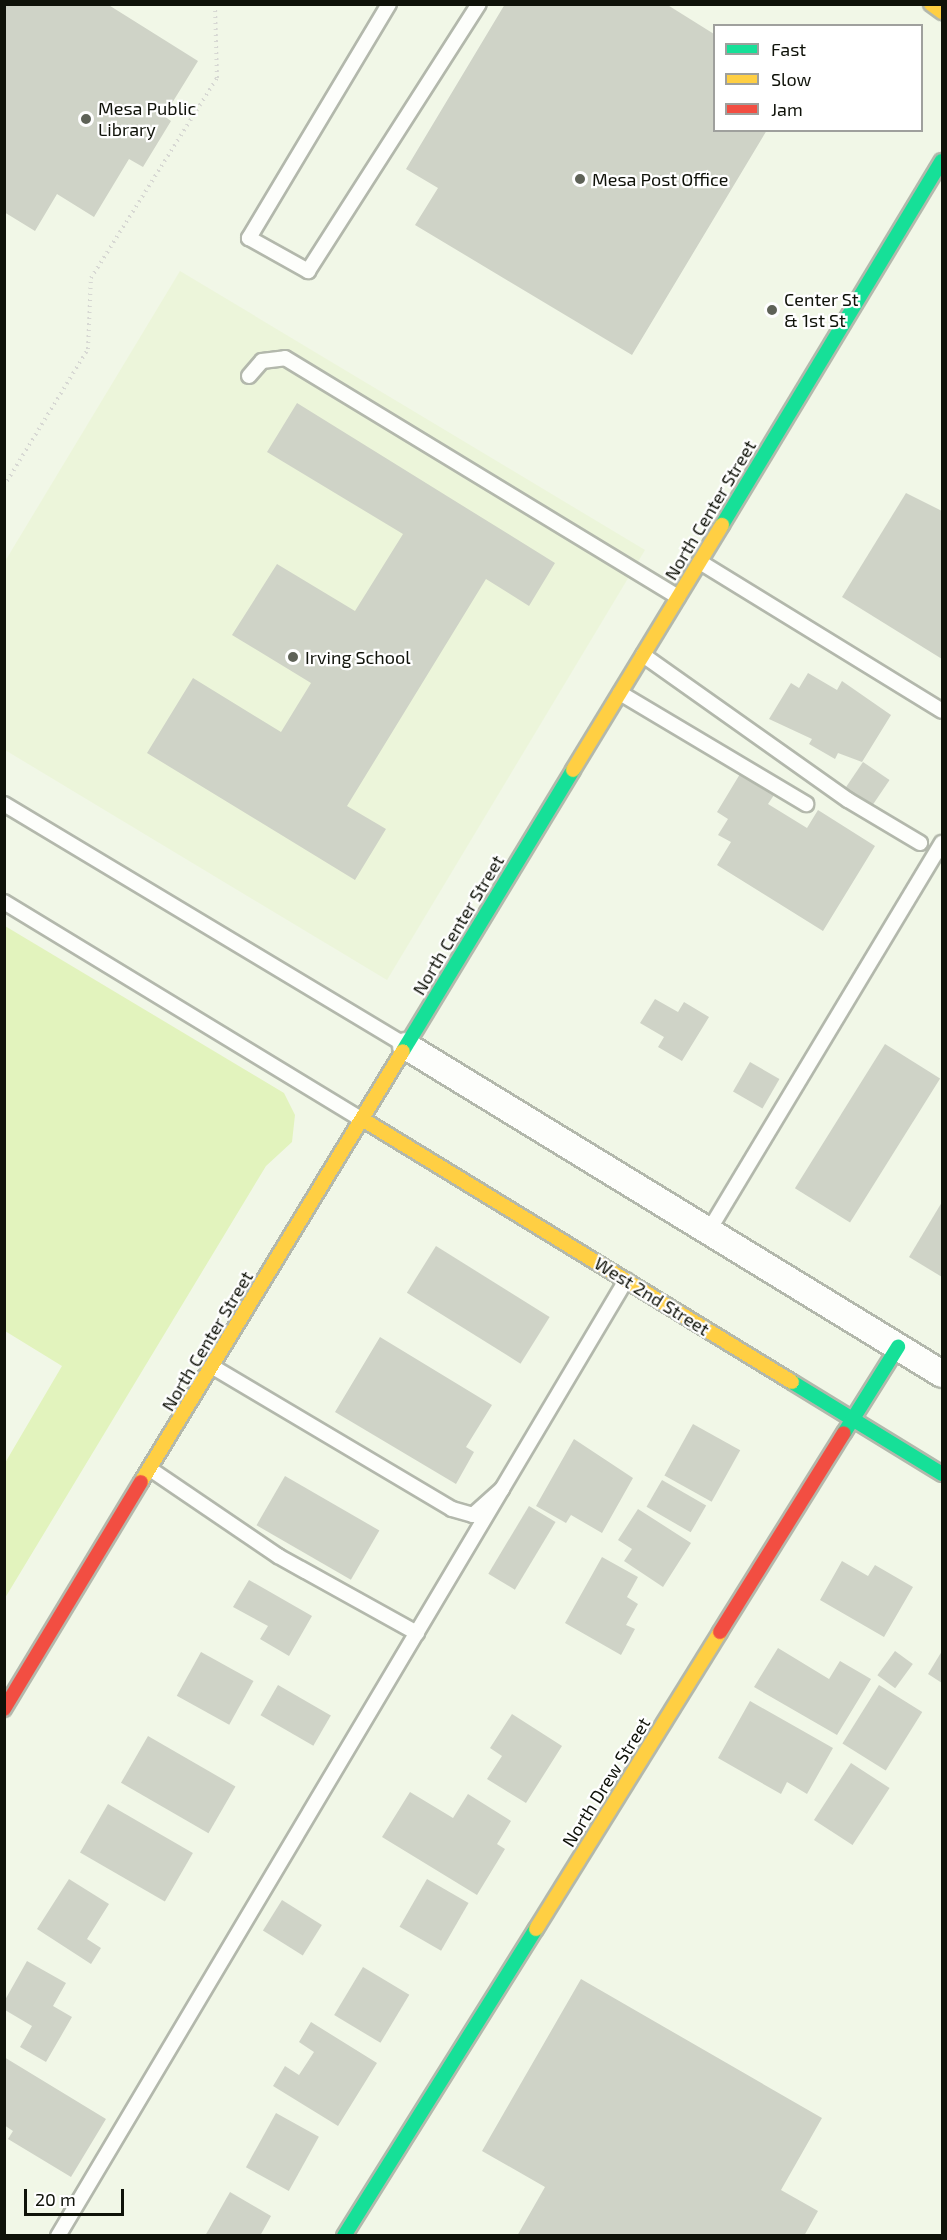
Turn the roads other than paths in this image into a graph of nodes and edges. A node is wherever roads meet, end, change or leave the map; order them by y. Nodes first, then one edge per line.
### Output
1 (389, 4) edge
2 (479, 4) edge
3 (931, 4) edge
4 (942, 12) edge
5 (942, 160) edge
6 (249, 376) dead end
7 (700, 562) junction
8 (678, 597) junction
9 (643, 655) junction
10 (620, 693) junction
11 (942, 711) edge
12 (4, 804) edge
13 (806, 804) dead end
14 (921, 843) dead end
15 (942, 843) edge
16 (4, 902) edge
17 (406, 1046) junction
18 (362, 1119) junction
19 (708, 1232) junction
20 (626, 1280) junction
21 (898, 1347) junction
22 (213, 1366) junction
23 (940, 1367) edge
24 (852, 1419) junction
25 (150, 1469) junction
26 (942, 1474) edge
27 (502, 1489) junction
28 (417, 1633) junction
29 (4, 1709) edge
30 (58, 2235) edge
31 (344, 2235) edge

1 - 2 lane
3 - 4 street
5 - 7 street, North Center Street
6 - 8 lane
7 - 8 street, North Center Street
7 - 11 lane
8 - 9 street, North Center Street
9 - 10 street, North Center Street
9 - 14 lane
10 - 13 lane
10 - 17 street, North Center Street
12 - 17 lane
15 - 19 lane
16 - 18 lane
17 - 18 street, North Center Street
17 - 19 street
18 - 20 street, West 2nd Street
18 - 22 street, North Center Street
19 - 21 street
20 - 24 street, West 2nd Street
20 - 27 lane
21 - 23 street
21 - 24 street, North Drew Street
22 - 25 street, North Center Street
22 - 27 lane
24 - 26 street, West 2nd Street
24 - 31 street, North Drew Street
25 - 28 lane
25 - 29 street, North Center Street
27 - 28 lane
28 - 30 lane

